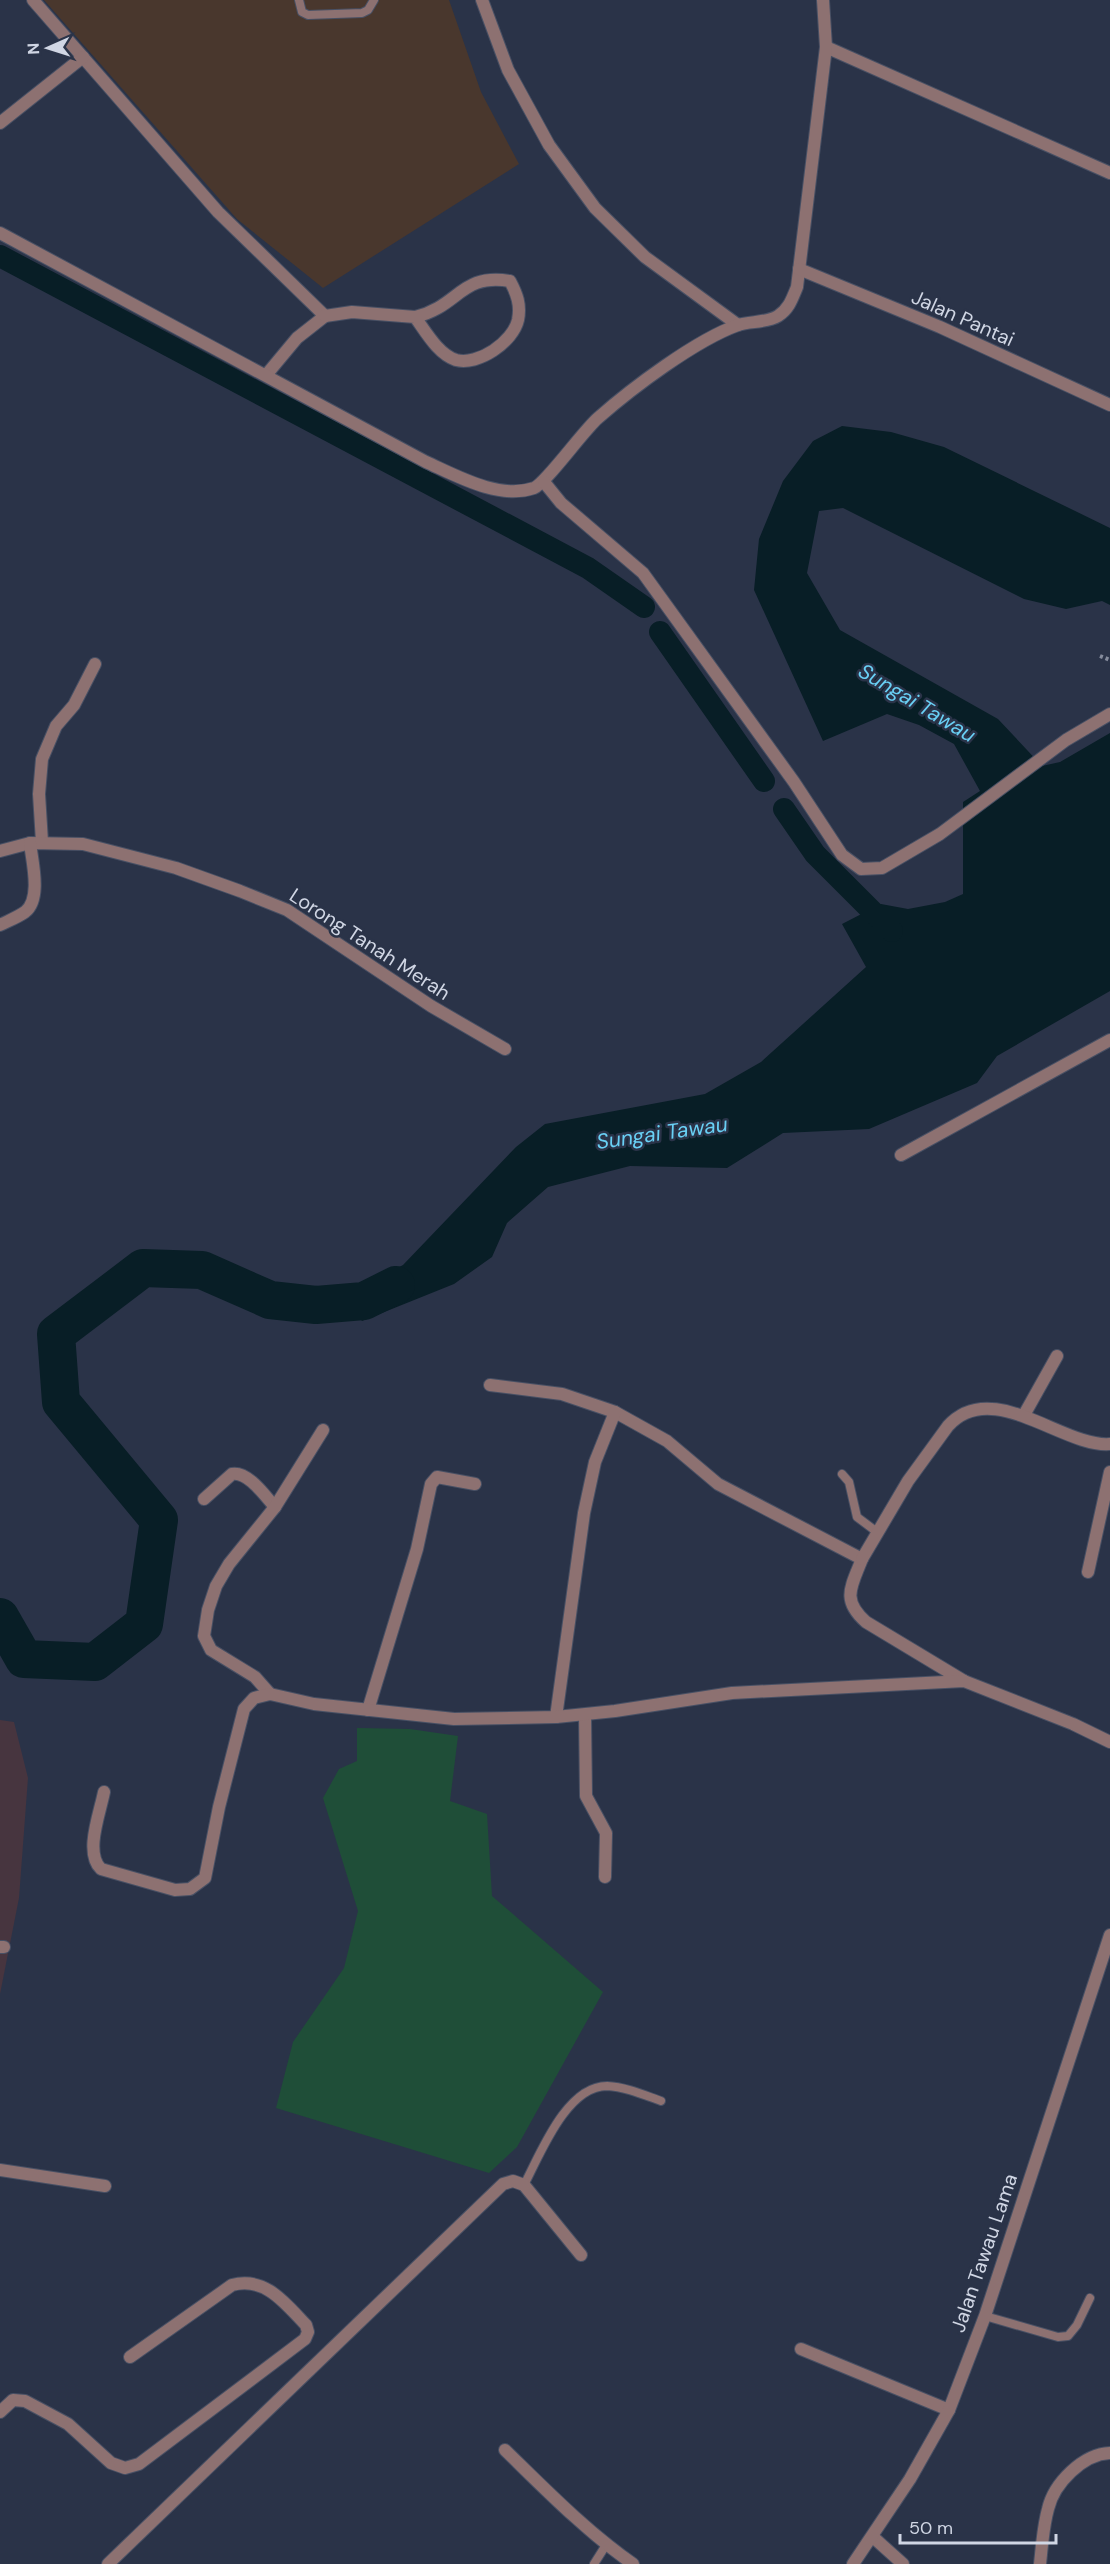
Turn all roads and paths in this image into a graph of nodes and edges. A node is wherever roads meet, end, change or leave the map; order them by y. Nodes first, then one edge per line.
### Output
1 (33, 0) edge
2 (299, 0) edge
3 (374, 0) edge
4 (482, 0) edge
5 (823, 0) edge
6 (826, 48) junction
7 (83, 57) junction
8 (0, 123) edge
9 (1110, 173) edge
10 (0, 232) edge
11 (799, 269) junction
12 (325, 316) junction
13 (415, 317) junction
14 (738, 324) junction
15 (267, 374) junction
16 (1110, 405) edge
17 (544, 482) junction
18 (1100, 656) dead end
19 (1110, 660) edge
20 (95, 664) dead end
21 (1110, 714) edge
22 (36, 843) junction
23 (0, 851) edge
24 (0, 925) edge
25 (1110, 1040) edge
26 (505, 1049) dead end
27 (901, 1155) dead end
28 (1057, 1356) dead end
29 (490, 1385) dead end
30 (615, 1412) junction
31 (1024, 1415) junction
32 (323, 1430) dead end
33 (1110, 1444) edge
34 (1110, 1472) edge
35 (842, 1474) dead end
36 (475, 1484) dead end
37 (204, 1499) dead end
38 (275, 1507) junction
39 (877, 1532) junction
40 (862, 1559) junction
41 (1088, 1572) dead end
42 (964, 1681) junction
43 (270, 1694) junction
44 (368, 1710) junction
45 (585, 1715) junction
46 (556, 1716) junction
47 (1110, 1742) edge
48 (104, 1792) dead end
49 (605, 1877) dead end
50 (1110, 1935) edge
51 (1105, 1963) edge
52 (661, 2100) dead end
53 (0, 2170) edge
54 (524, 2185) junction
55 (105, 2186) dead end
56 (581, 2255) dead end
57 (1090, 2298) dead end
58 (985, 2316) junction
59 (801, 2349) dead end
60 (130, 2357) dead end
61 (949, 2410) junction
62 (0, 2412) edge
63 (505, 2450) dead end
64 (1110, 2453) edge
65 (873, 2537) junction
66 (606, 2545) junction
67 (108, 2564) edge
68 (594, 2564) edge
69 (633, 2564) edge
70 (853, 2564) edge
71 (903, 2564) edge
72 (1040, 2564) edge

1 - 7 street
2 - 3 lane
4 - 14 street
5 - 6 street
6 - 9 street
6 - 11 street
7 - 8 street
7 - 12 street
10 - 15 street
11 - 14 street
11 - 16 street, Jalan Pantai
12 - 13 street
12 - 15 street
13 - 13 street
14 - 17 street
15 - 17 street
17 - 21 street
18 - 19 path
20 - 22 street
22 - 23 street, Lorong Tanah Merah
22 - 24 street
22 - 26 street, Lorong Tanah Merah
25 - 27 street
28 - 31 street
29 - 30 street
30 - 40 street
30 - 46 street
31 - 33 street
31 - 39 street
32 - 38 street
34 - 41 street
35 - 39 lane
36 - 44 street
37 - 38 street
38 - 43 street
39 - 40 street
40 - 42 street
42 - 45 street
42 - 47 street
43 - 44 street
43 - 48 street
44 - 46 street
45 - 46 street
45 - 49 street
50 - 51 street, Jalan Tawau Lama
51 - 58 street, Jalan Tawau Lama
52 - 54 lane
53 - 55 street
54 - 56 street
54 - 67 street
57 - 58 lane
58 - 61 street, Jalan Tawau Lama
59 - 61 street
60 - 62 street
61 - 65 street, Jalan Tawau Lama
63 - 66 street
64 - 72 street
65 - 70 street, Jalan Tawau Lama
65 - 71 street
66 - 68 lane
66 - 69 street

